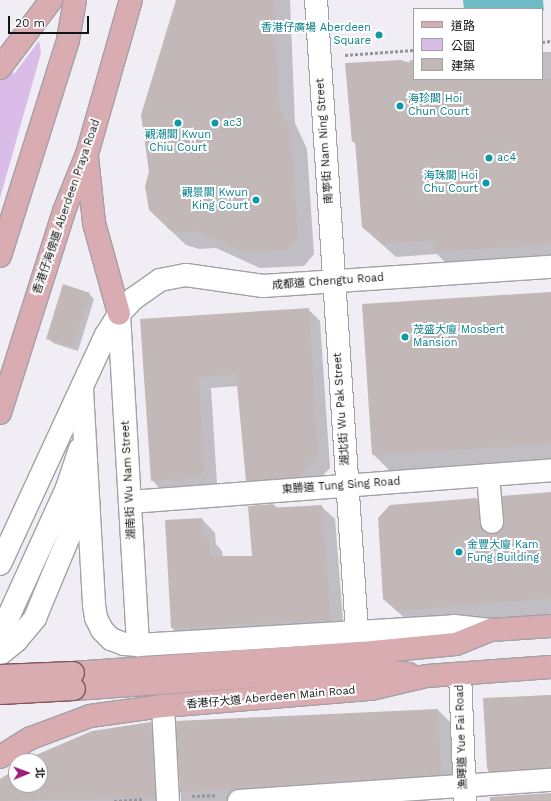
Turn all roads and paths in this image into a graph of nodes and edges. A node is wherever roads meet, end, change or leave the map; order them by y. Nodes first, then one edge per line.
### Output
1 (51, 0) edge
2 (75, 0) edge
3 (131, 0) edge
4 (316, 0) edge
5 (413, 50) edge
6 (340, 55) dead end
7 (0, 68) edge
8 (87, 154) junction
9 (0, 256) edge
10 (551, 267) edge
11 (334, 282) junction
12 (119, 314) junction
13 (84, 381) junction
14 (0, 414) edge
15 (84, 428) junction
16 (551, 470) edge
17 (488, 475) junction
18 (87, 485) junction
19 (347, 486) junction
20 (130, 502) junction
21 (492, 522) dead end
22 (0, 564) edge
23 (551, 626) edge
24 (490, 630) junction
25 (357, 633) junction
26 (0, 635) edge
27 (138, 645) junction
28 (0, 654) edge
29 (551, 667) edge
30 (460, 674) junction
31 (0, 676) edge
32 (426, 676) junction
33 (74, 681) junction
34 (0, 693) edge
35 (163, 706) junction
36 (0, 757) edge
37 (551, 780) edge
38 (465, 794) edge
39 (168, 801) edge
40 (239, 801) edge

1 - 7 main road
2 - 9 main road
3 - 8 main road, 香港仔海傍道 Aberdeen Praya Road
4 - 11 street, 南寧街 Nam Ning Street
5 - 6 path
8 - 12 main road
8 - 14 main road, 香港仔海傍道 Aberdeen Praya Road
10 - 11 street, 成都道 Chengtu Road
11 - 12 street, 成都道 Chengtu Road
11 - 19 street, 湖北街 Wu Pak Street
12 - 13 street, 成都道 Chengtu Road
12 - 20 street, 湖南街 Wu Nam Street
13 - 15 street
13 - 22 street, 成都道 Chengtu Road
15 - 18 street
15 - 26 street
16 - 17 street, 東勝道 Tung Sing Road
17 - 19 street, 東勝道 Tung Sing Road
17 - 21 street
18 - 27 street
18 - 28 street
19 - 20 street, 東勝道 Tung Sing Road
19 - 25 street, 湖北街 Wu Pak Street
20 - 27 street, 湖南街 Wu Nam Street
23 - 24 main road
24 - 25 street
24 - 33 main road
25 - 27 street
29 - 30 main road, 香港仔大道 Aberdeen Main Road
30 - 32 main road, 香港仔大道 Aberdeen Main Road
30 - 38 street, 漁暉道 Yue Fai Road
31 - 33 main road, bridge
32 - 33 main road
32 - 35 main road, 香港仔大道 Aberdeen Main Road
33 - 34 main road, bridge
35 - 36 main road, 香港仔大道 Aberdeen Main Road
35 - 39 street
37 - 38 street
38 - 40 street

